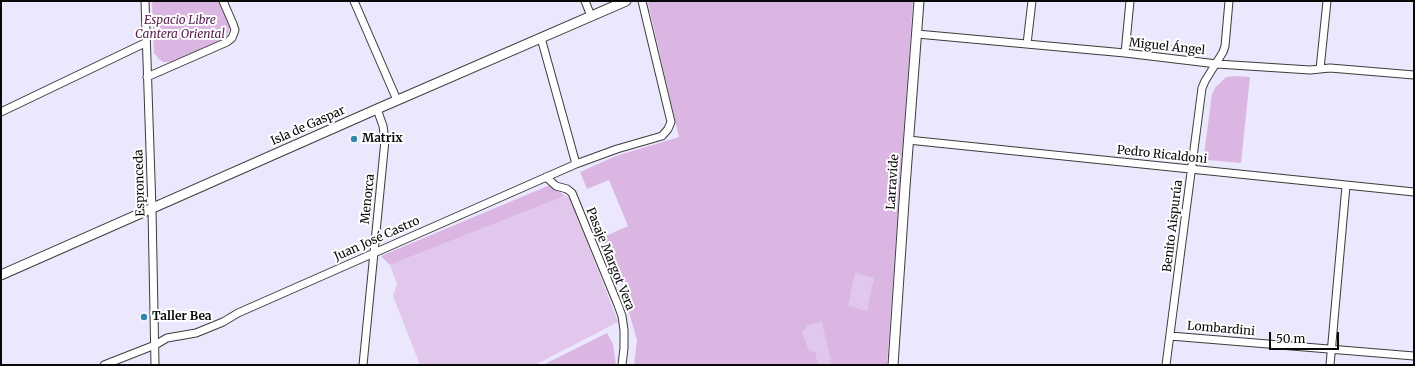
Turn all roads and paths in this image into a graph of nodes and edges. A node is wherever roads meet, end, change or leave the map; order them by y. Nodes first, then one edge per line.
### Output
1 (145, 1) edge
2 (223, 1) edge
3 (354, 1) edge
4 (585, 1) edge
5 (626, 1) edge
6 (642, 1) edge
7 (919, 1) edge
8 (1032, 1) edge
9 (1130, 1) edge
10 (1229, 1) edge
11 (1327, 1) edge
12 (592, 16) junction
13 (917, 34) junction
14 (541, 38) junction
15 (145, 43) junction
16 (1027, 44) junction
17 (1125, 54) junction
18 (1216, 64) junction
19 (1320, 69) junction
20 (1414, 75) edge
21 (148, 77) junction
22 (397, 100) junction
23 (377, 109) junction
24 (1, 112) edge
25 (908, 140) junction
26 (576, 164) junction
27 (1191, 169) junction
28 (546, 177) junction
29 (1346, 186) junction
30 (1414, 192) edge
31 (152, 209) junction
32 (374, 253) junction
33 (1, 275) edge
34 (1170, 336) junction
35 (155, 345) junction
36 (1332, 349) junction
37 (1414, 356) edge
38 (104, 365) edge
39 (155, 365) edge
40 (362, 365) edge
41 (622, 365) edge
42 (893, 365) edge
43 (1166, 365) edge
44 (1330, 365) edge

1 - 15 street, Espronceda
2 - 21 street
3 - 22 street
4 - 12 street
5 - 12 street, Isla de Gaspar
6 - 26 street, Juan José Castro
7 - 13 street, Larravide
8 - 16 street
9 - 17 street
10 - 18 street, Benito Aispurúa
11 - 19 street
12 - 14 street, Isla de Gaspar
13 - 16 street, Miguel Ángel
13 - 25 street, Larravide
14 - 22 street, Isla de Gaspar
14 - 26 street
15 - 21 street, Espronceda
15 - 24 street
16 - 17 street, Miguel Ángel
17 - 18 street, Miguel Ángel
18 - 19 street, Miguel Ángel
18 - 27 street, Benito Aispurúa
19 - 20 street, Miguel Ángel
21 - 31 street, Espronceda
22 - 23 street, Isla de Gaspar
23 - 31 street, Isla de Gaspar
23 - 32 street, Menorca
25 - 27 street, Pedro Ricaldoni
25 - 42 street, Larravide
26 - 28 street, Juan José Castro
27 - 29 street, Pedro Ricaldoni
27 - 34 street, Benito Aispurúa
28 - 32 street, Juan José Castro
28 - 41 street, Pasaje Margot Vera
29 - 30 street, Pedro Ricaldoni
29 - 36 street
31 - 33 street, Isla de Gaspar
31 - 35 street, Espronceda
32 - 35 street, Juan José Castro
32 - 40 street, Menorca
34 - 36 street, Lombardini
34 - 43 street, Benito Aispurúa
35 - 38 street, Juan José Castro
35 - 39 street, Espronceda
36 - 37 street, Lombardini
36 - 44 street

